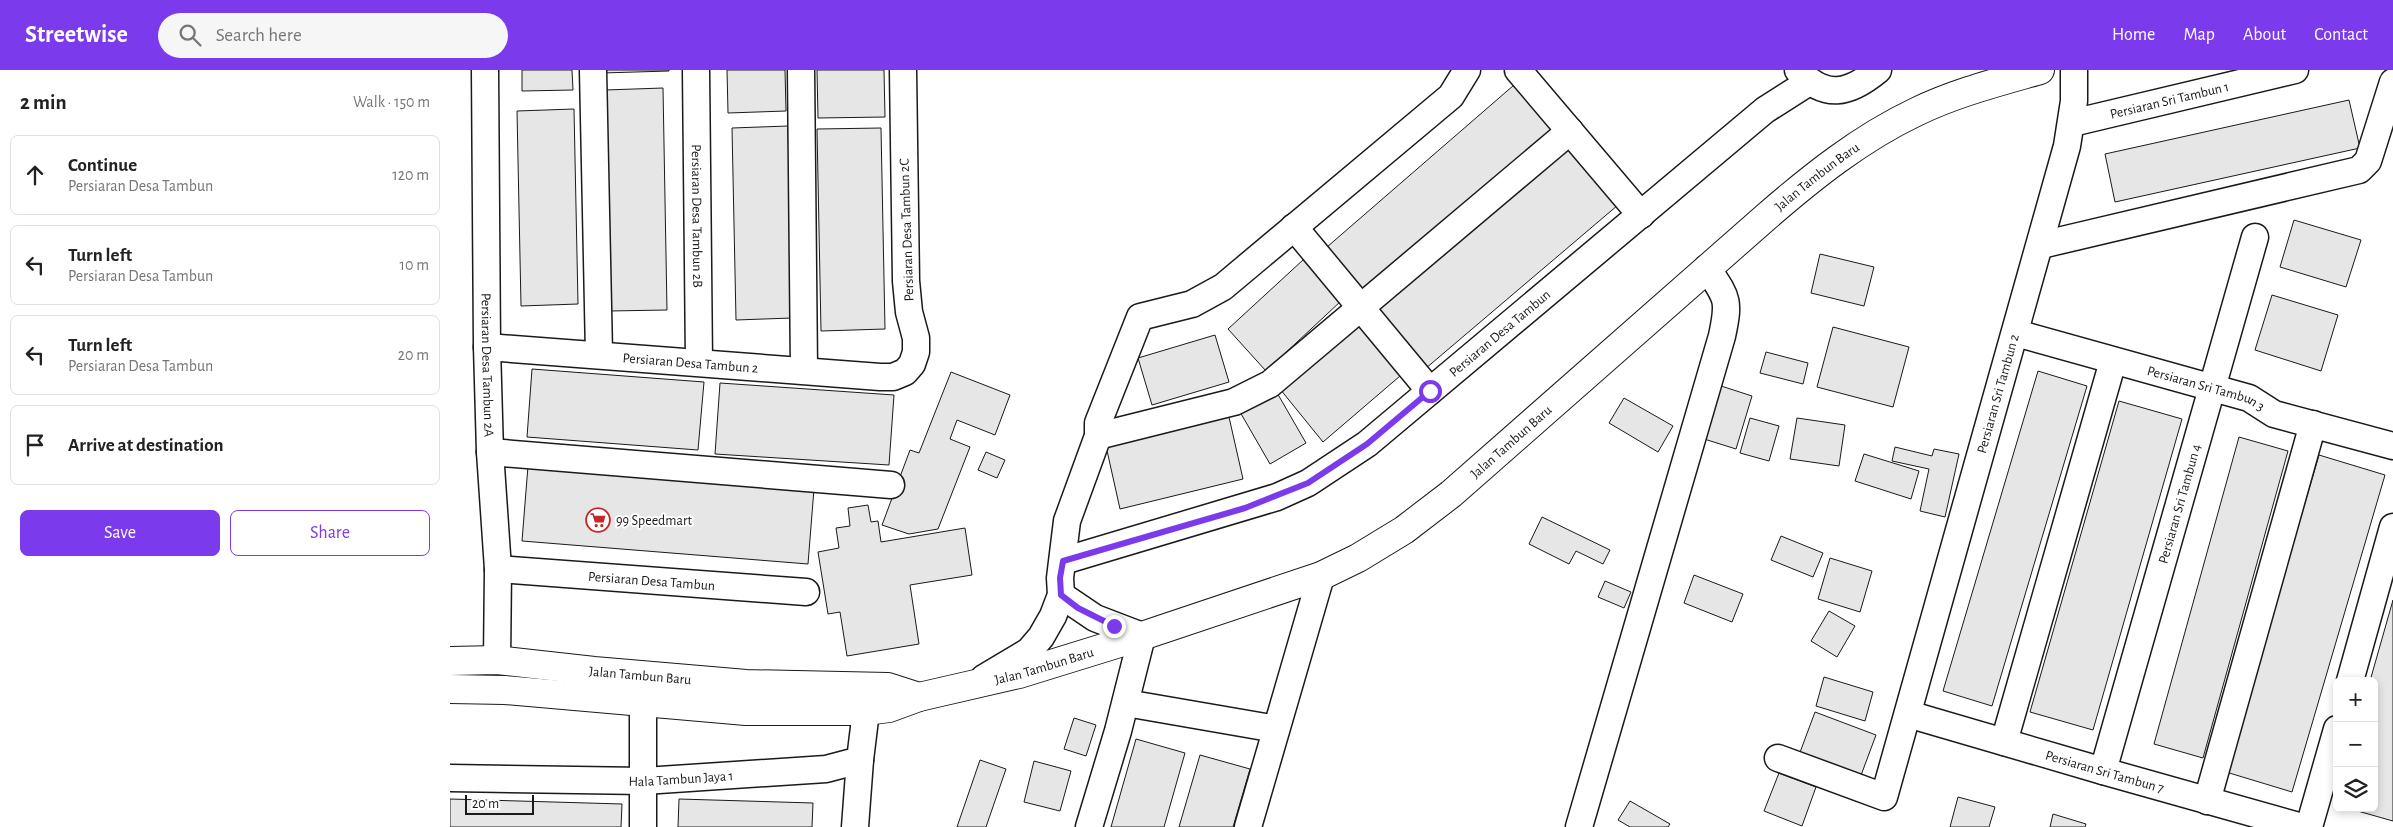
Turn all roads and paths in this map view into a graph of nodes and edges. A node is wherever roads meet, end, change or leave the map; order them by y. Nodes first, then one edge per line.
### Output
1 (485, 70) edge
2 (593, 70) edge
3 (696, 70) edge
4 (801, 70) edge
5 (903, 70) edge
6 (1467, 70) edge
7 (1518, 70) edge
8 (1878, 70) edge
9 (1995, 70) edge
10 (2040, 70) edge
11 (2074, 70) edge
12 (2295, 70) edge
13 (1804, 76) edge
14 (2393, 82) edge
15 (1968, 91) junction
16 (2072, 123) junction
17 (1570, 131) junction
18 (1641, 214) junction
19 (1294, 227) junction
20 (2255, 237) dead end
21 (2041, 245) junction
22 (1707, 268) junction
23 (1361, 307) junction
24 (2016, 333) junction
25 (487, 347) junction
26 (599, 354) junction
27 (2113, 361) junction
28 (699, 362) junction
29 (804, 370) junction
30 (893, 376) joint
31 (2214, 388) junction
32 (1430, 391) junction
33 (2313, 424) junction
34 (1098, 436) junction
35 (2393, 446) edge
36 (490, 452) junction
37 (891, 485) dead end
38 (2393, 527) edge
39 (1063, 561) junction
40 (498, 569) junction
41 (1320, 576) junction
42 (806, 592) dead end
43 (1061, 595) junction
44 (1142, 636) junction
45 (497, 660) junction
46 (450, 661) edge
47 (594, 671) junction
48 (2351, 677) edge
49 (698, 680) junction
50 (970, 686) junction
51 (453, 689) edge
52 (919, 698) junction
53 (643, 702) junction
54 (1126, 703) junction
55 (866, 711) junction
56 (1908, 714) junction
57 (1276, 729) junction
58 (2004, 742) junction
59 (2333, 743) edge
60 (1778, 758) dead end
61 (860, 760) junction
62 (2103, 772) junction
63 (450, 778) edge
64 (644, 781) junction
65 (2207, 801) junction
66 (643, 827) edge
67 (855, 827) edge
68 (1089, 827) edge
69 (1248, 827) edge
70 (1579, 827) edge
71 (2302, 827) edge
72 (2309, 827) edge

1 - 25 street, Persiaran Desa Tambun 2A
2 - 26 street
3 - 28 street, Persiaran Desa Tambun 2B
4 - 29 street
5 - 30 street, Persiaran Desa Tambun 2C
6 - 19 street
7 - 17 street
8 - 13 street, Persiaran Desa Tambun
9 - 15 main road
10 - 15 main road, Jalan Tambun Baru
11 - 16 street, Persiaran Sri Tambun 2
12 - 16 street, Persiaran Sri Tambun 1
13 - 18 street, Persiaran Desa Tambun
14 - 21 street
15 - 22 main road, Jalan Tambun Baru
16 - 21 street, Persiaran Sri Tambun 2
17 - 18 street
17 - 23 street
18 - 32 street, Persiaran Desa Tambun
19 - 23 street
19 - 34 street
20 - 31 street, Persiaran Sri Tambun 4
21 - 24 street, Persiaran Sri Tambun 2
22 - 41 main road, Jalan Tambun Baru
22 - 70 street
23 - 32 street
23 - 34 street
24 - 27 street, Persiaran Sri Tambun 3
24 - 56 street, Persiaran Sri Tambun 2
25 - 26 street, Persiaran Desa Tambun 2
25 - 36 street, Persiaran Desa Tambun 2A
26 - 28 street, Persiaran Desa Tambun 2
27 - 31 street, Persiaran Sri Tambun 3
27 - 58 street
28 - 29 street, Persiaran Desa Tambun 2
29 - 30 street, Persiaran Desa Tambun 2
31 - 33 street, Persiaran Sri Tambun 3
31 - 62 street, Persiaran Sri Tambun 4
32 - 39 street, Persiaran Desa Tambun
33 - 35 street, Persiaran Sri Tambun 3
33 - 65 street
34 - 39 street
36 - 37 street
36 - 40 street, Persiaran Desa Tambun 2A
38 - 48 street
39 - 43 street
40 - 42 street, Persiaran Desa Tambun
40 - 45 street, Persiaran Desa Tambun 2A
41 - 44 main road, Jalan Tambun Baru
41 - 57 street
43 - 44 street
43 - 50 street
44 - 50 main road, Jalan Tambun Baru
44 - 54 street
45 - 46 main road, Jalan Tambun Baru
45 - 47 main road, Jalan Tambun Baru
45 - 51 main road
47 - 49 main road, Jalan Tambun Baru
47 - 53 main road
49 - 52 main road, Jalan Tambun Baru
49 - 53 main road
50 - 52 main road, Jalan Tambun Baru
51 - 53 main road, Jalan Tambun Baru
52 - 55 main road, Jalan Tambun Baru
53 - 55 main road, Jalan Tambun Baru
53 - 64 street
54 - 57 street
54 - 68 street
55 - 61 street
56 - 58 street, Persiaran Sri Tambun 7
56 - 60 street, Persiaran Sri Tambun 2
57 - 69 street
58 - 62 street, Persiaran Sri Tambun 7
59 - 72 street
61 - 64 street, Hala Tambun Jaya 1
61 - 67 street
62 - 65 street, Persiaran Sri Tambun 7
63 - 64 street, Hala Tambun Jaya 1
64 - 66 street
65 - 71 street, Persiaran Sri Tambun 7

